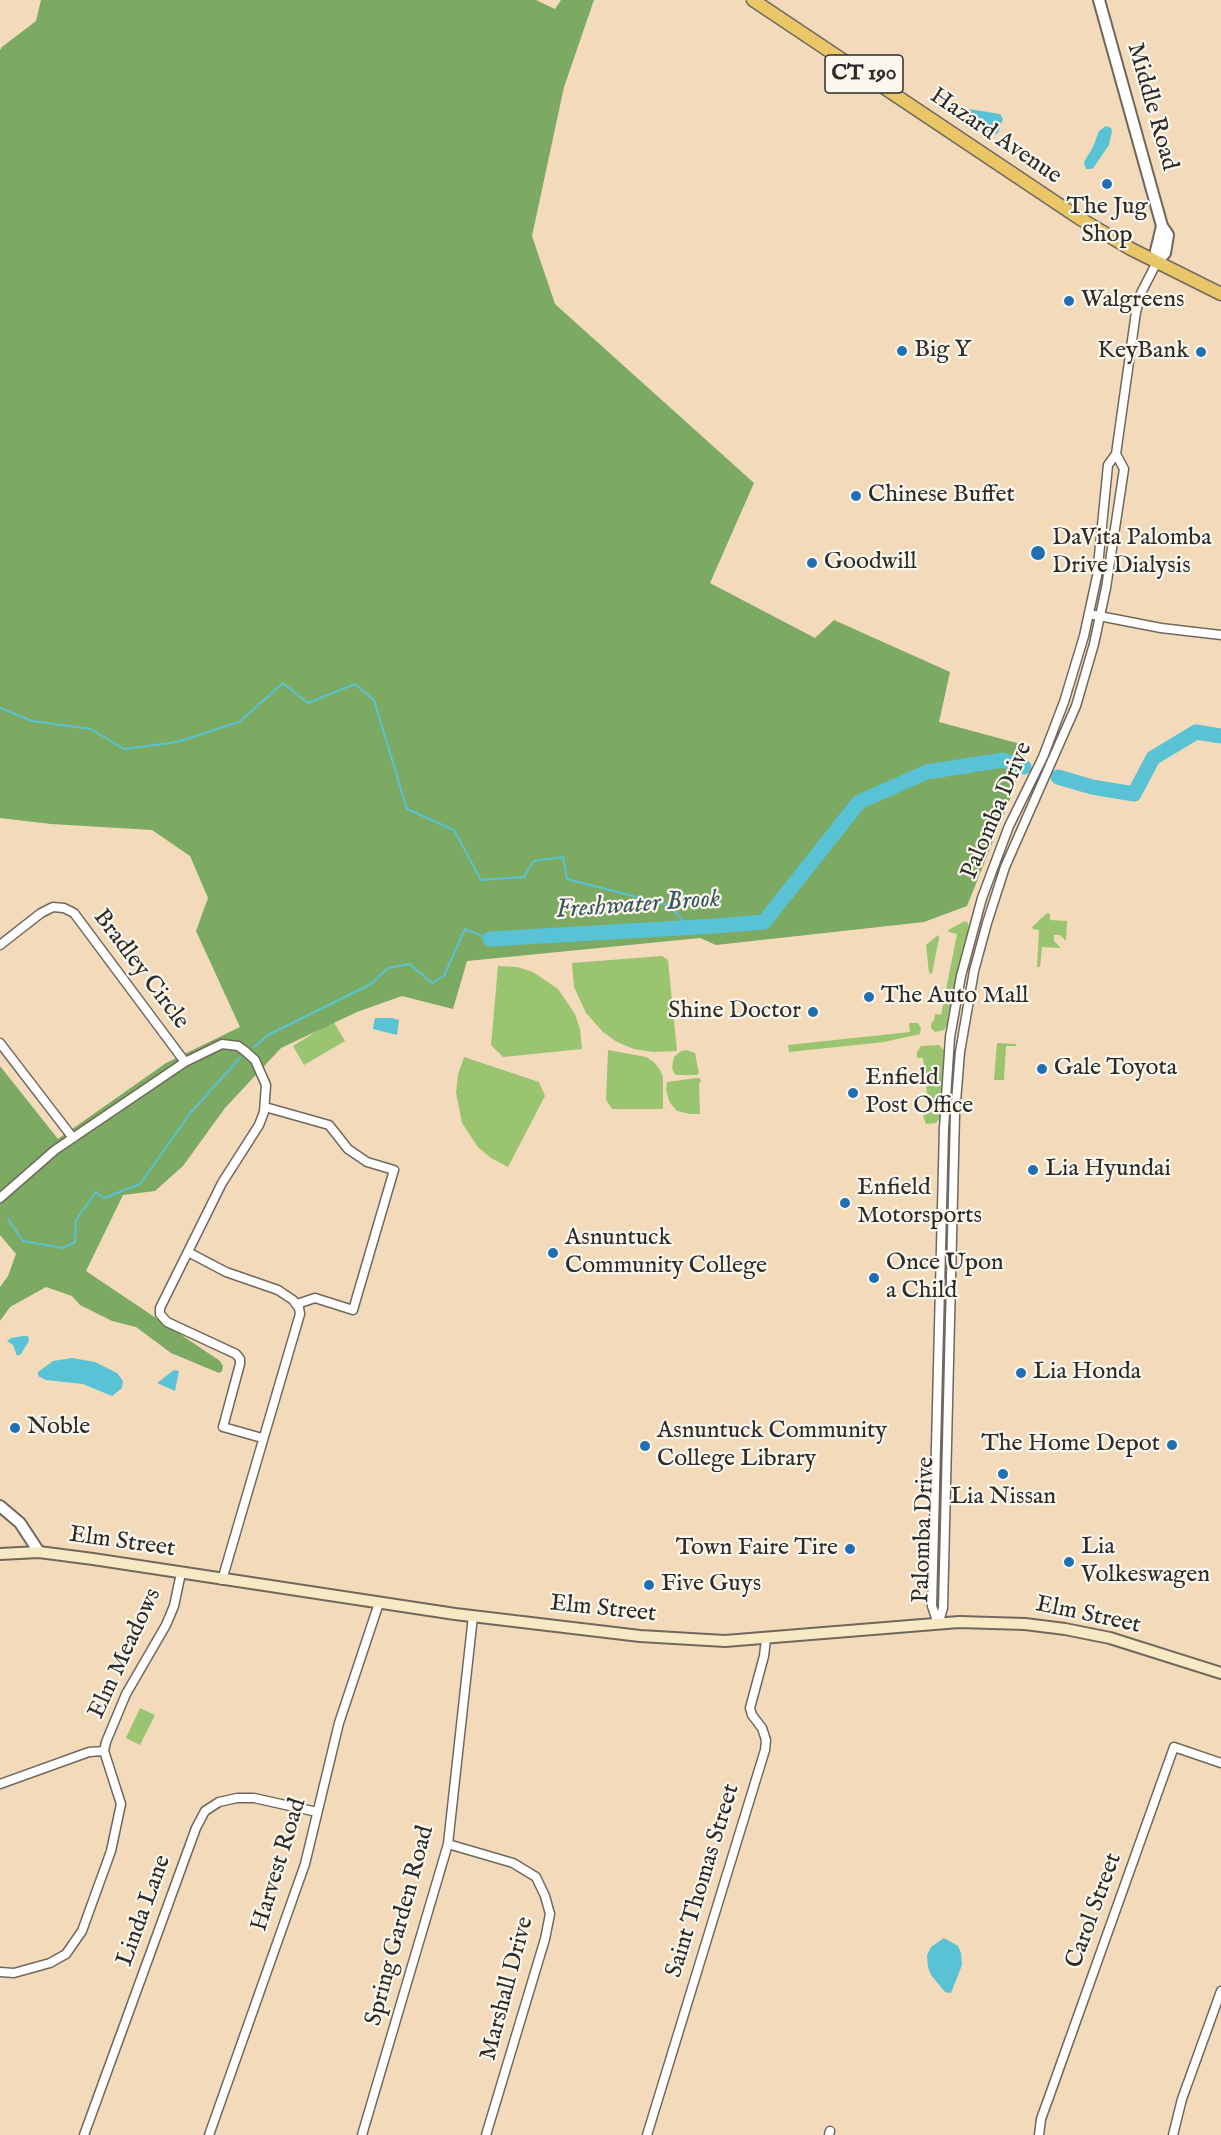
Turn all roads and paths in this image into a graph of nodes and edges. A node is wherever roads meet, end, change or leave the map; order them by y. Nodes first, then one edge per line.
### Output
1 (753, 0) edge
2 (1099, 0) edge
3 (1157, 262) junction
4 (1221, 294) edge
5 (1116, 454) junction
6 (1088, 614) junction
7 (1100, 616) junction
8 (1221, 635) edge
9 (1054, 728) junction
10 (1064, 733) junction
11 (979, 909) junction
12 (990, 912) junction
13 (0, 945) edge
14 (950, 1037) junction
15 (962, 1037) junction
16 (0, 1043) edge
17 (185, 1062) junction
18 (265, 1107) junction
19 (73, 1138) junction
20 (0, 1198) edge
21 (954, 1213) junction
22 (942, 1221) junction
23 (188, 1252) junction
24 (297, 1304) junction
25 (262, 1438) junction
26 (0, 1506) edge
27 (39, 1552) junction
28 (0, 1554) edge
29 (181, 1573) junction
30 (222, 1580) junction
31 (379, 1603) junction
32 (473, 1616) junction
33 (938, 1624) junction
34 (766, 1639) junction
35 (1221, 1673) edge
36 (104, 1751) junction
37 (1221, 1763) edge
38 (0, 1784) edge
39 (317, 1812) junction
40 (448, 1844) junction
41 (0, 1971) edge
42 (1221, 1991) edge
43 (84, 2135) edge
44 (209, 2135) edge
45 (362, 2135) edge
46 (486, 2135) edge
47 (647, 2135) edge
48 (1040, 2135) edge
49 (1173, 2135) edge

1 - 3 main road, Hazard Avenue / CT 190
2 - 3 street, Middle Road
3 - 4 main road, Hazard Avenue / CT 190
3 - 5 street, Palomba Drive
5 - 6 street, Palomba Drive
5 - 7 street, Palomba Drive
6 - 7 street
6 - 9 street, Palomba Drive
7 - 8 street
7 - 10 street, Palomba Drive
9 - 10 street, Palomba Drive
9 - 11 street, Palomba Drive
10 - 12 street, Palomba Drive
11 - 12 street, Palomba Drive
11 - 14 street, Palomba Drive
12 - 15 street, Palomba Drive
13 - 17 street, Bradley Circle
14 - 15 street
14 - 22 street, Palomba Drive
15 - 21 street, Palomba Drive
16 - 19 street
17 - 18 street, Bradley Circle
17 - 19 street, Bradley Circle
18 - 23 street
18 - 24 street
19 - 20 street, Bradley Circle
21 - 22 street
21 - 33 street, Palomba Drive
22 - 33 street, Palomba Drive
23 - 24 street
23 - 25 street
24 - 25 street
25 - 30 street
26 - 27 street, Elm Street
27 - 28 main road
27 - 29 main road, Elm Street
29 - 30 main road, Elm Street
29 - 36 street, Elm Meadows
30 - 31 main road, Elm Street
31 - 32 main road, Elm Street
31 - 39 street, Harvest Road
32 - 34 main road, Elm Street
32 - 40 street, Spring Garden Road
33 - 34 main road, Elm Street
33 - 35 main road, Elm Street
34 - 47 street, Saint Thomas Street
36 - 38 street, Elm Meadows
36 - 41 street, Elm Meadows
37 - 48 street, Carol Street
39 - 43 street, Linda Lane
39 - 44 street, Harvest Road
40 - 45 street, Spring Garden Road
40 - 46 street, Marshall Drive
42 - 49 street

